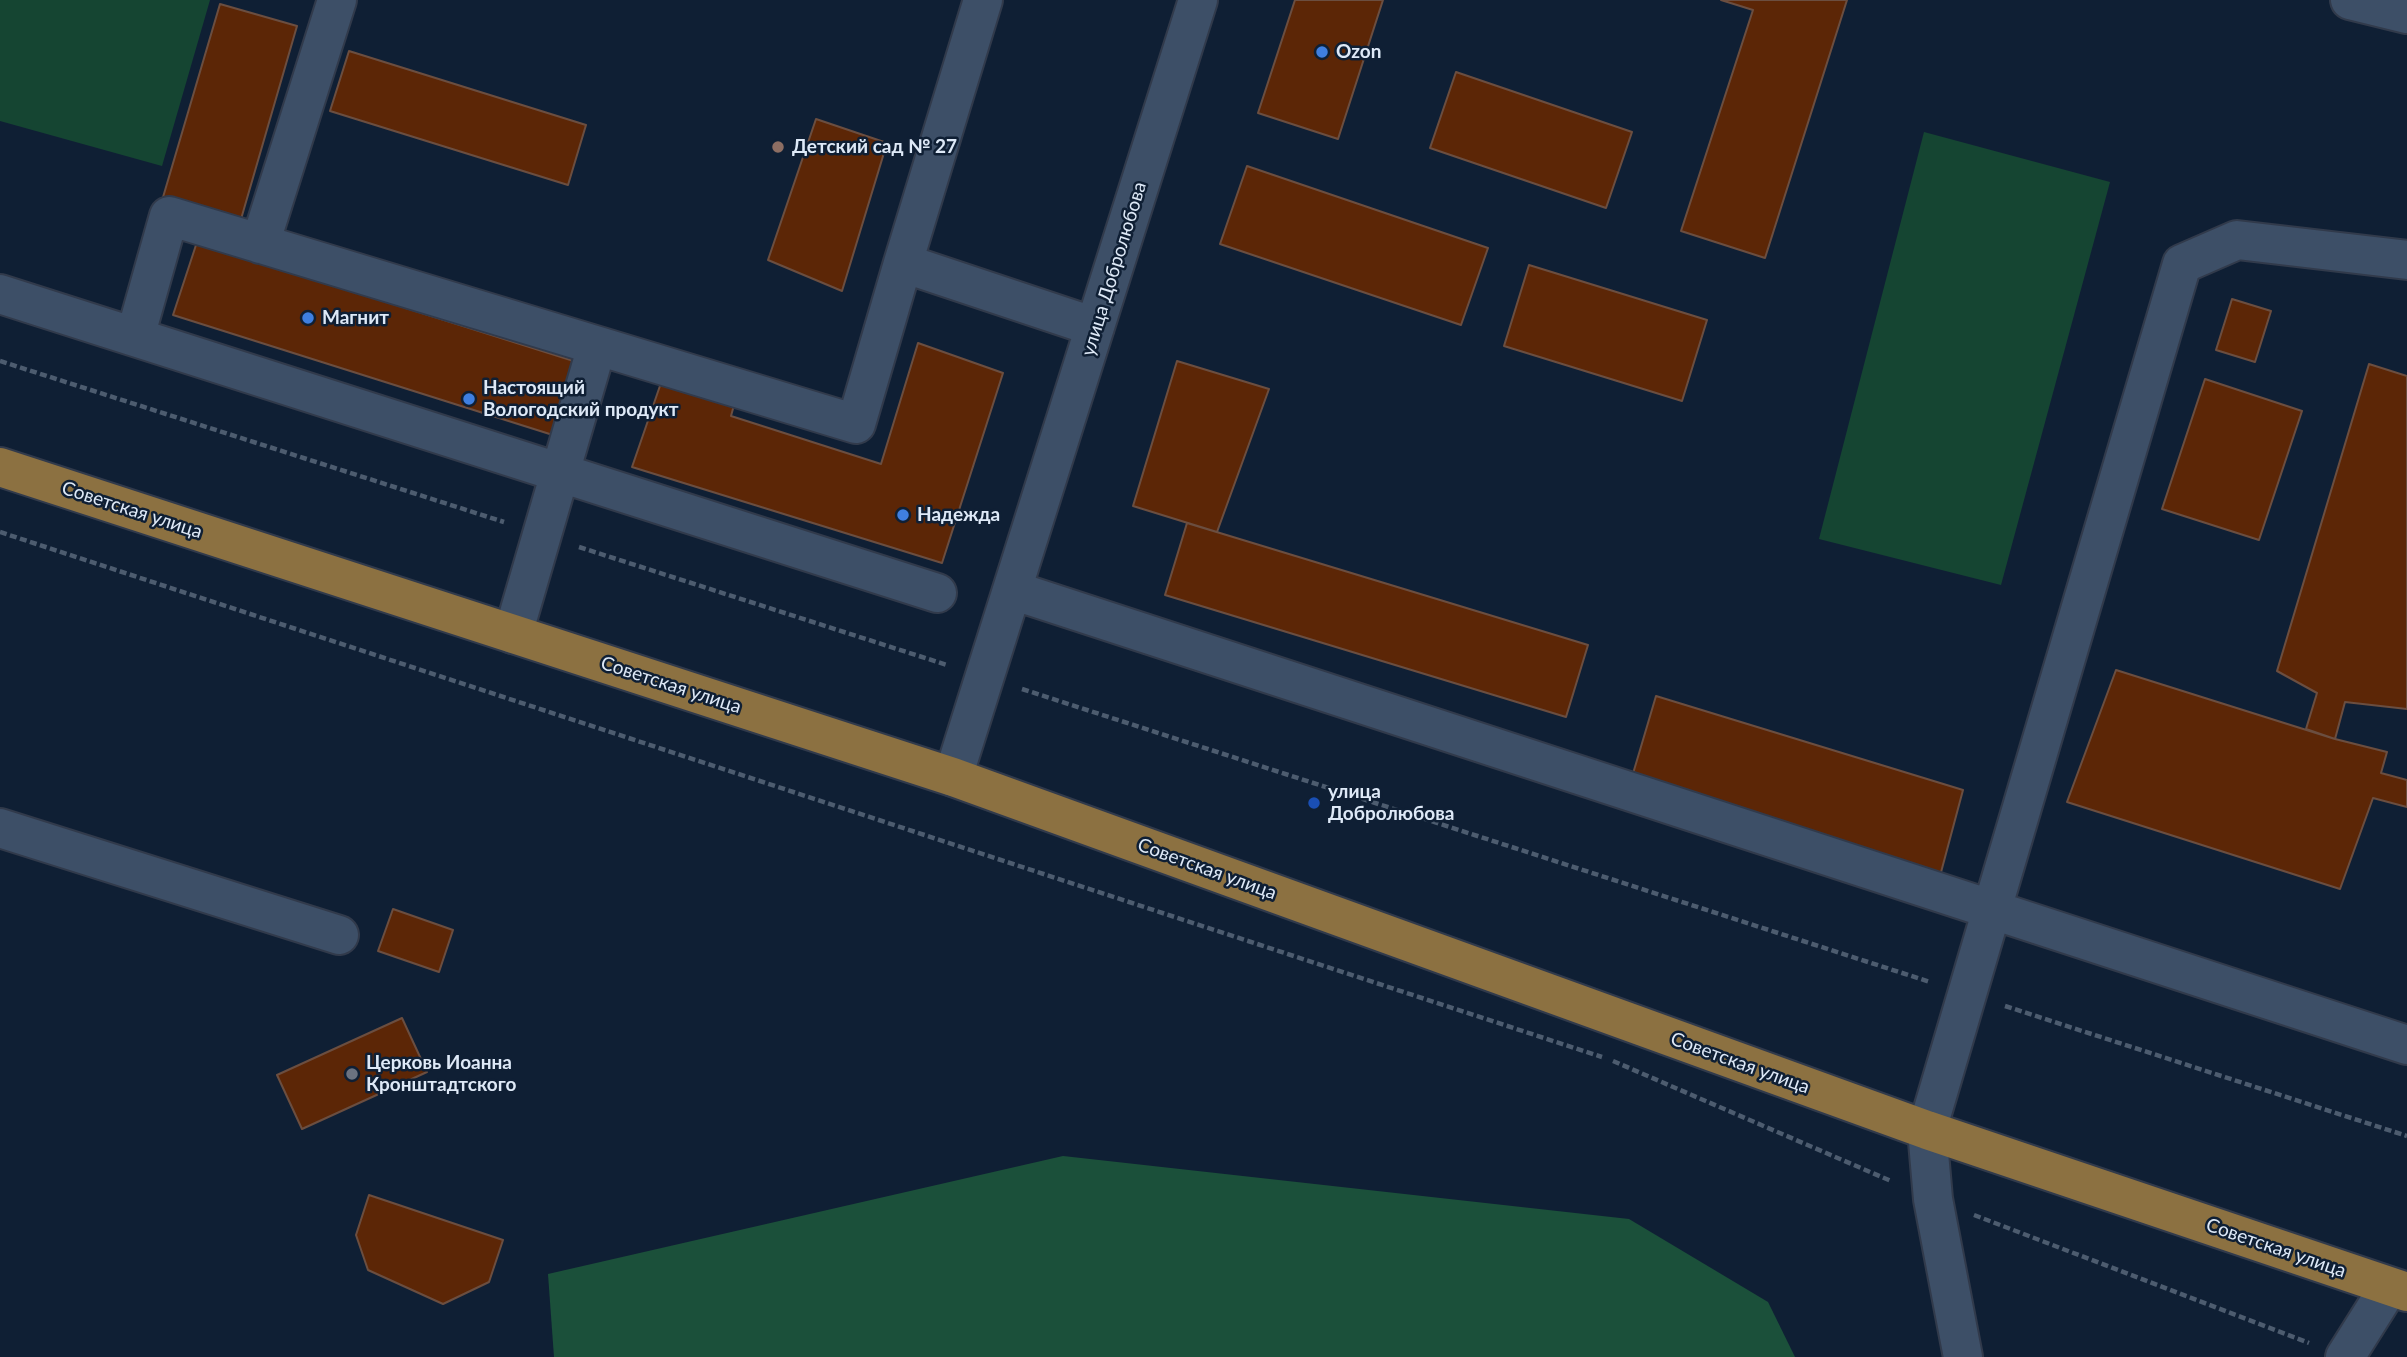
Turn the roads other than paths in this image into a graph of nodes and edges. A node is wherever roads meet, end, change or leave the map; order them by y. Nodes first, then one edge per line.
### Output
1 (337, 0) edge
2 (984, 0) edge
3 (1198, 0) edge
4 (2350, 0) edge
5 (2407, 15) edge
6 (260, 244) junction
7 (2407, 260) edge
8 (903, 263) junction
9 (0, 294) edge
10 (1095, 327) junction
11 (135, 337) junction
12 (597, 346) junction
13 (0, 467) edge
14 (560, 473) junction
15 (1012, 590) junction
16 (937, 593) dead end
17 (513, 634) junction
18 (953, 777) junction
19 (0, 828) edge
20 (1992, 910) junction
21 (339, 935) dead end
22 (2407, 1045) edge
23 (1927, 1130) junction
24 (2398, 1290) edge
25 (1963, 1357) edge
26 (2345, 1357) edge

1 - 6 street
2 - 8 street
3 - 10 street, улица Добролюбова
4 - 5 street
6 - 11 street
6 - 12 street
7 - 20 street
8 - 10 street
8 - 12 street
9 - 11 street
10 - 15 street, улица Добролюбова
11 - 14 street
12 - 14 street
13 - 17 main road, Советская улица
14 - 16 street
14 - 17 street
15 - 18 street, улица Добролюбова
15 - 20 street
17 - 18 main road, Советская улица
18 - 23 main road, Советская улица
19 - 21 street
20 - 22 street
20 - 23 street
23 - 24 main road, Советская улица
23 - 25 street
24 - 26 street

